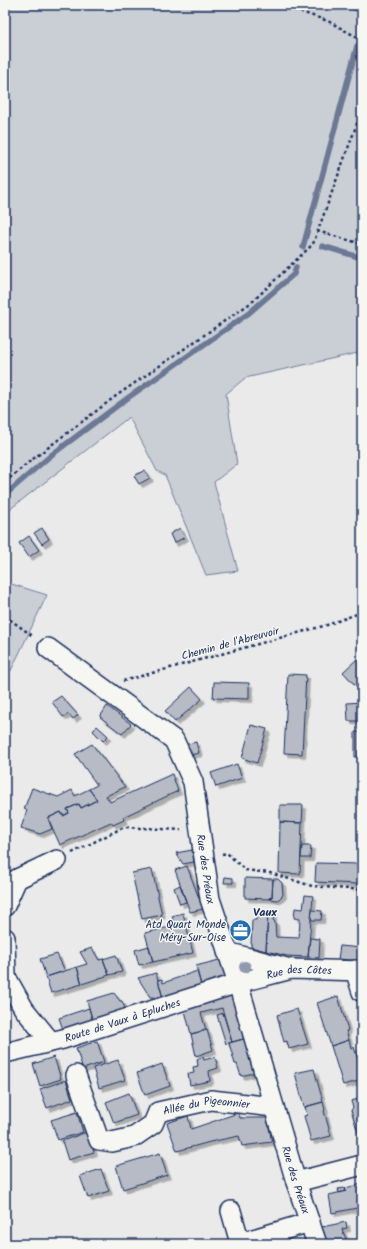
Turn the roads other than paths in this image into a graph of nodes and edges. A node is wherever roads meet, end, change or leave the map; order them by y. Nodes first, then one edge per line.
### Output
1 (48, 648) road end
2 (57, 860) road end
3 (5, 906) edge
4 (5, 938) edge
5 (227, 952) junction
6 (291, 969) junction
7 (359, 970) edge
8 (238, 983) junction
9 (362, 992) edge
10 (51, 1042) junction
11 (5, 1053) edge
12 (76, 1075) dead end
13 (274, 1107) junction
14 (362, 1165) edge
15 (296, 1182) junction
16 (231, 1211) dead end
17 (310, 1222) junction
18 (240, 1244) edge
19 (317, 1244) edge

1 - 5 street, Rue des Préaux
2 - 3 street
4 - 10 street
5 - 6 street
5 - 8 street, Rue des Préaux
6 - 7 street, Rue des Côtes
6 - 8 street, Rue des Côtes
7 - 9 street
8 - 10 street, Route de Vaux à Epluches
8 - 13 street, Rue des Préaux
10 - 11 street, Route de Vaux à Epluches
12 - 13 street, Allée du Pigeonnier
13 - 15 street, Rue des Préaux
14 - 15 street
15 - 17 street, Rue des Préaux
16 - 18 street
17 - 18 street
17 - 19 street, Rue des Préaux

